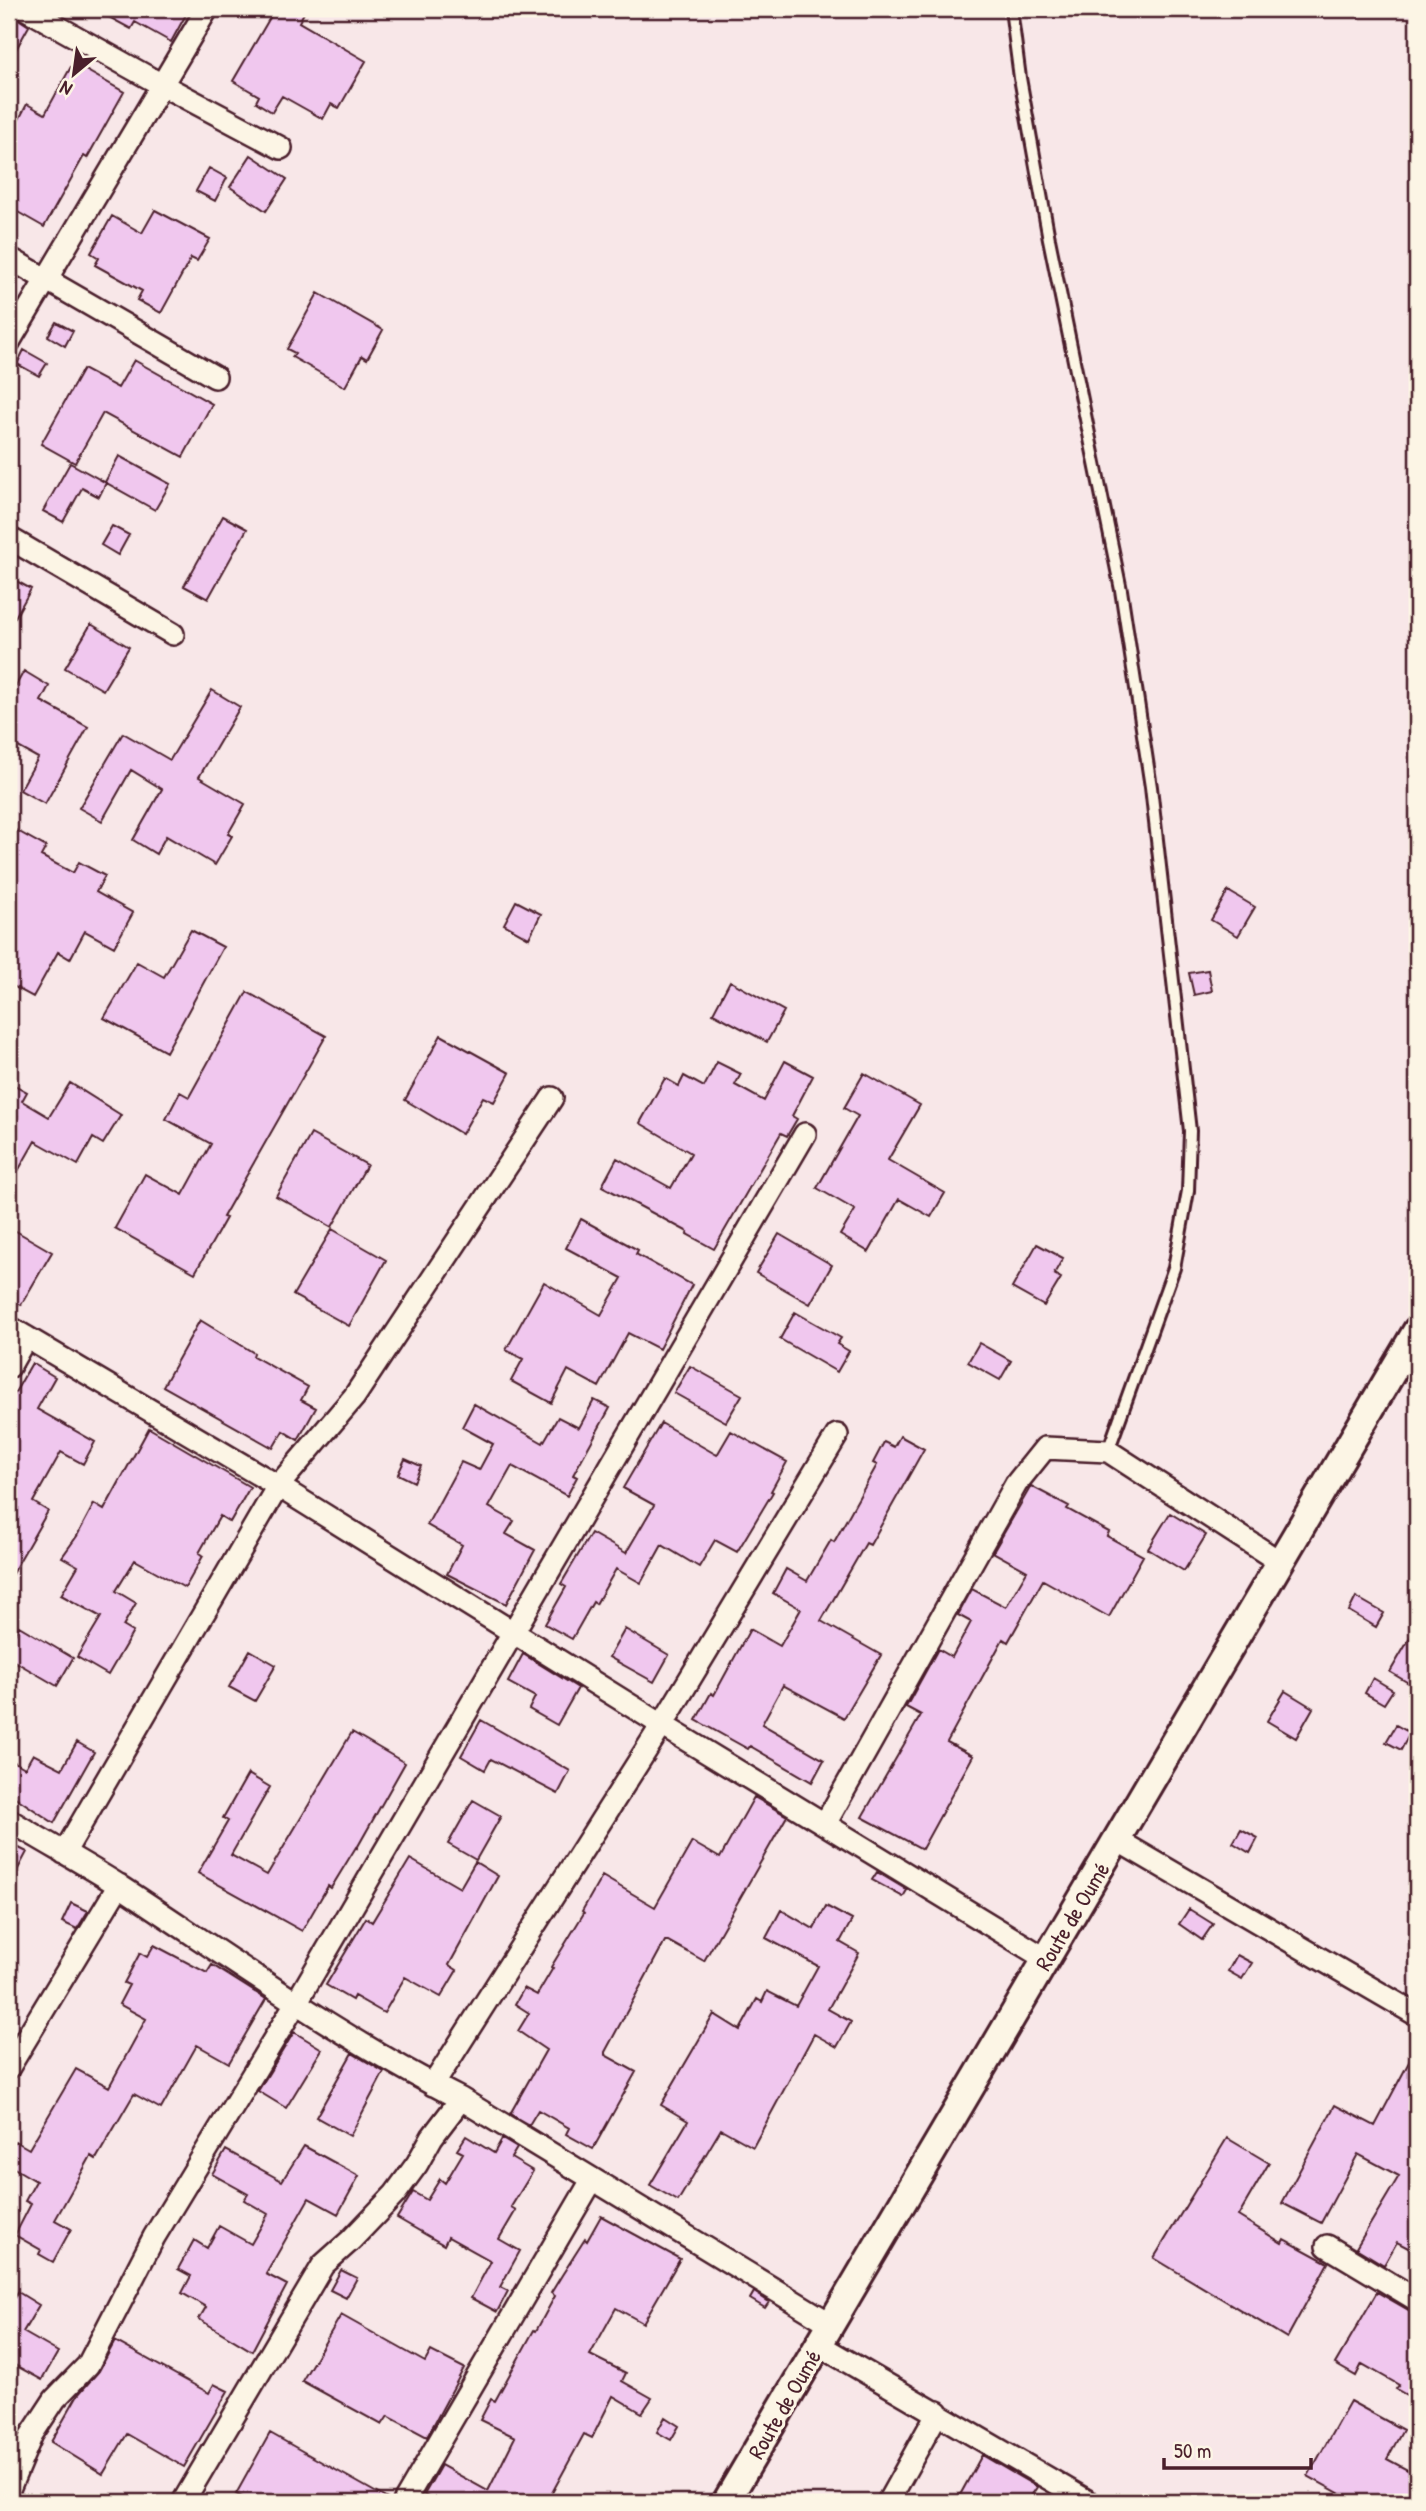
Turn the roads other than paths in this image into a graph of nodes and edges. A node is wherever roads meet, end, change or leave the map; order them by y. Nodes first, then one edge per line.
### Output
1 (26, 9) edge
2 (207, 9) edge
3 (1011, 9) edge
4 (162, 85) junction
5 (281, 148) dead end
6 (9, 258) edge
7 (47, 278) junction
8 (9, 342) edge
9 (215, 377) dead end
10 (9, 538) edge
11 (173, 634) dead end
12 (552, 1098) dead end
13 (806, 1134) dead end
14 (1417, 1330) edge
15 (17, 1332) edge
16 (9, 1367) edge
17 (836, 1435) dead end
18 (1108, 1451) junction
19 (278, 1486) junction
20 (1280, 1562) junction
21 (516, 1632) junction
22 (662, 1725) junction
23 (9, 1820) edge
24 (825, 1824) junction
25 (1117, 1840) junction
26 (64, 1853) junction
27 (119, 1885) junction
28 (1046, 1959) junction
29 (296, 2003) junction
30 (1417, 2015) edge
31 (9, 2067) edge
32 (433, 2085) junction
33 (461, 2099) junction
34 (592, 2180) junction
35 (1327, 2246) dead end
36 (1417, 2300) edge
37 (825, 2334) junction
38 (938, 2412) junction
39 (9, 2489) edge
40 (183, 2502) edge
41 (404, 2502) edge
42 (726, 2502) edge
43 (888, 2502) edge
44 (1088, 2502) edge

1 - 4 street
2 - 4 street
3 - 18 lane
4 - 5 street
4 - 7 street
6 - 7 street
7 - 8 street
7 - 9 street
10 - 11 street
12 - 19 street
13 - 21 street
14 - 20 street, Route de Oumé
15 - 16 street
15 - 19 street
17 - 22 street
18 - 20 street
18 - 24 street
19 - 21 street
19 - 26 street
20 - 25 street, Route de Oumé
21 - 22 street
21 - 29 street
22 - 24 street
22 - 32 street
23 - 26 street
24 - 28 street
25 - 28 street, Route de Oumé
25 - 30 street
26 - 27 street
27 - 29 street
27 - 31 street
28 - 37 street, Route de Oumé
29 - 32 street
29 - 39 street
32 - 33 street
33 - 34 street
33 - 40 street
34 - 37 street
34 - 41 street
35 - 36 street
37 - 38 street
37 - 42 street, Route de Oumé
38 - 43 street
38 - 44 street

